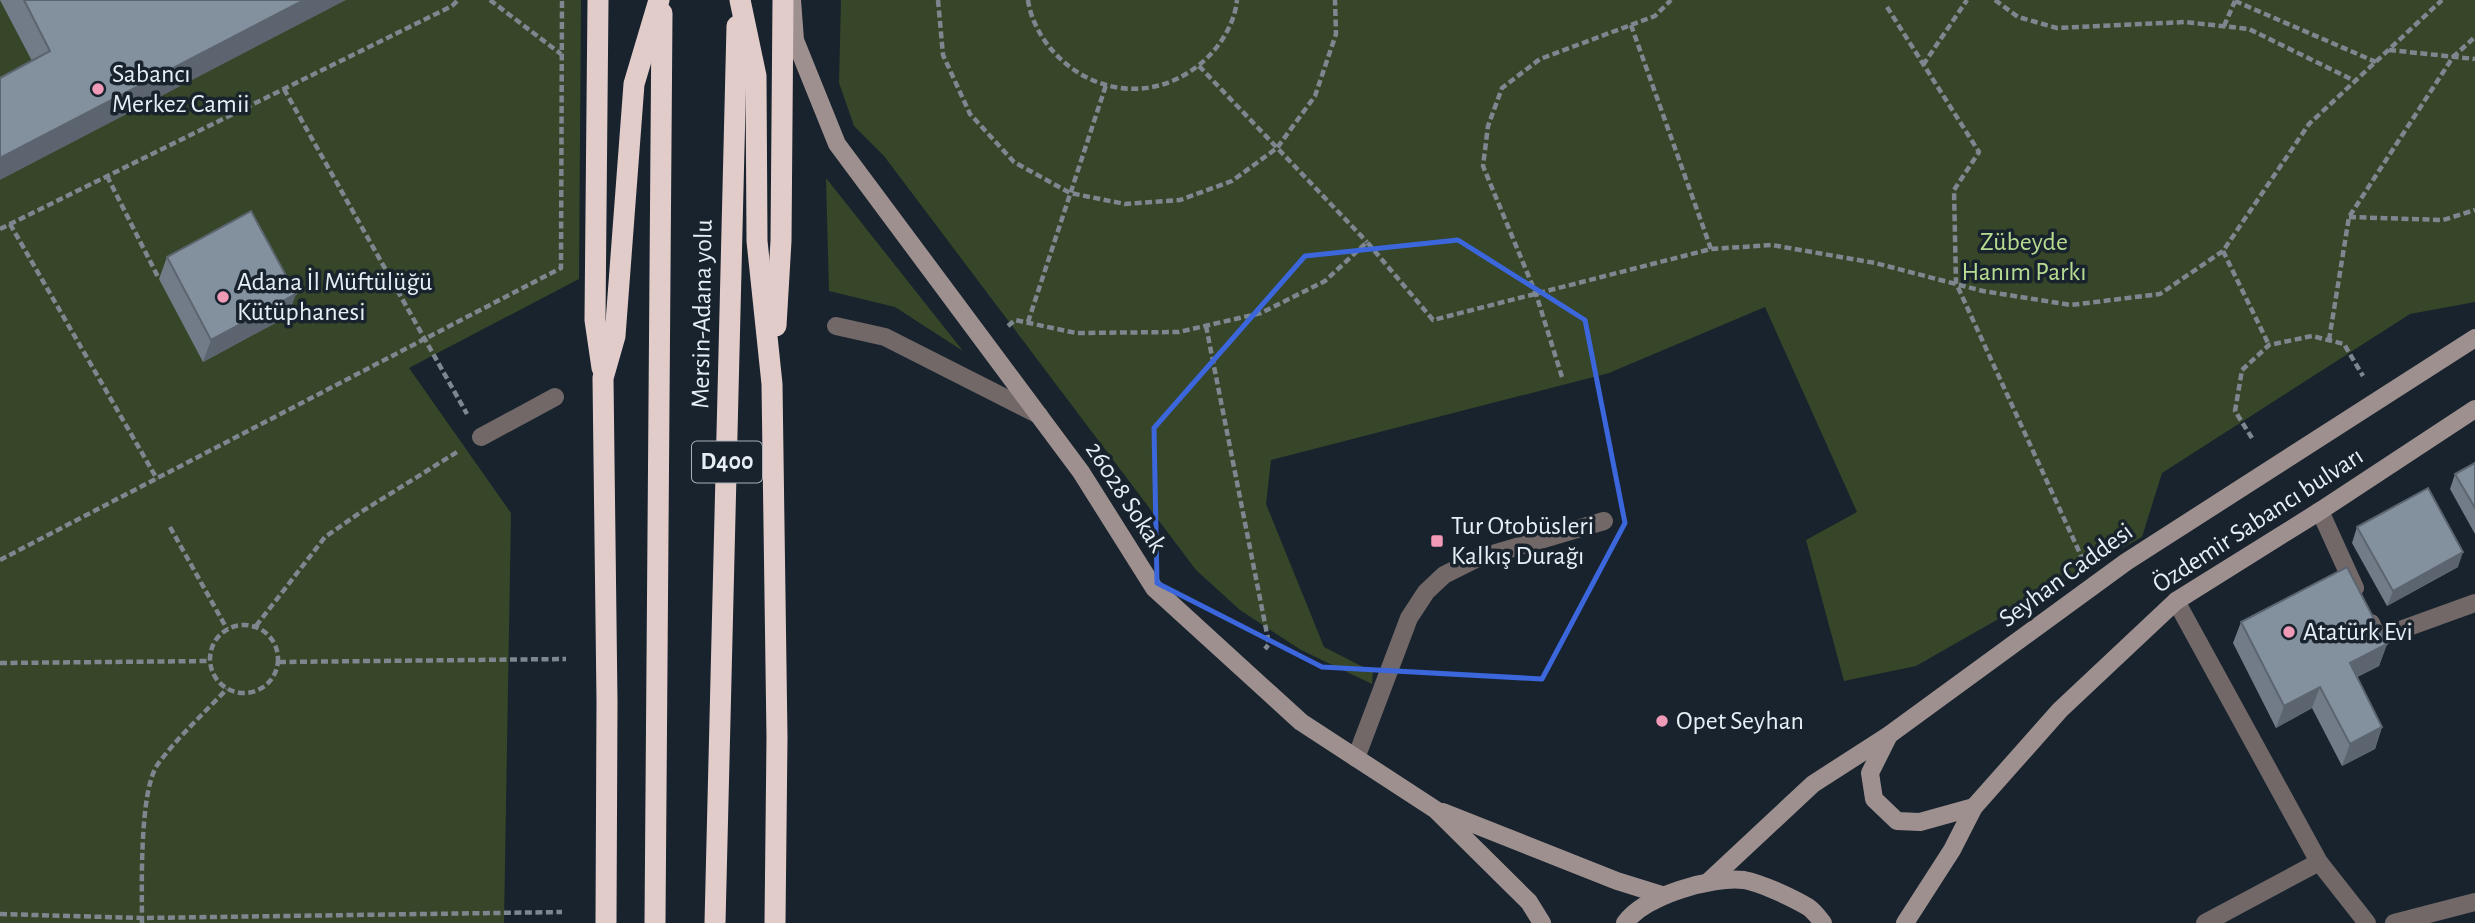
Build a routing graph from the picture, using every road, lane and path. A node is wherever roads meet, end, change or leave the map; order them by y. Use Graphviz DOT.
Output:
graph roads {
  1 [pos="458,0"];
  2 [pos="490,0"];
  3 [pos="562,0"];
  4 [pos="598,0"];
  5 [pos="660,0"];
  6 [pos="739,0"];
  7 [pos="783,0"];
  8 [pos="792,0"];
  9 [pos="937,0"];
  10 [pos="1028,0"];
  11 [pos="1237,0"];
  12 [pos="1335,0"];
  13 [pos="1671,0"];
  14 [pos="1967,0"];
  15 [pos="1995,0"];
  16 [pos="2235,0"];
  17 [pos="2442,0"];
  18 [pos="1887,7"];
  19 [pos="1631,25"];
  20 [pos="2224,26"];
  21 [pos="2475,37"];
  22 [pos="2389,50"];
  23 [pos="562,54"];
  24 [pos="2453,57"];
  25 [pos="2475,60"];
  26 [pos="2376,62"];
  27 [pos="1923,65"];
  28 [pos="1199,66"];
  29 [pos="2355,81"];
  30 [pos="1106,85"];
  31 [pos="284,89"];
  32 [pos="1277,148"];
  33 [pos="107,176"];
  34 [pos="1070,193"];
  35 [pos="2475,210"];
  36 [pos="2349,217"];
  37 [pos="10,224"];
  38 [pos="0,229"];
  39 [pos="1367,242"];
  40 [pos="1711,249"];
  41 [pos="2223,251"];
  42 [pos="159,279"];
  43 [pos="1956,284"];
  44 [pos="1536,294"];
  45 [pos="1028,322"];
  46 [pos="836,326"];
  47 [pos="1206,326"];
  48 [pos="1002,331"];
  49 [pos="2475,338"];
  50 [pos="424,339"];
  51 [pos="2329,341"];
  52 [pos="2269,345"];
  53 [pos="1562,377"];
  54 [pos="603,378"];
  55 [pos="772,384"];
  56 [pos="555,397"];
  57 [pos="2375,402"];
  58 [pos="2475,409"];
  59 [pos="1039,415"];
  60 [pos="481,437"];
  61 [pos="2252,438"];
  62 [pos="157,479"];
  63 [pos="2320,510"];
  64 [pos="1604,521"];
  65 [pos="170,527"];
  66 [pos="0,560"];
  67 [pos="2085,564"];
  68 [pos="2176,601"];
  69 [pos="2475,603"];
  70 [pos="256,626"];
  71 [pos="227,629"];
  72 [pos="1265,649"];
  73 [pos="566,659"];
  74 [pos="210,661"];
  75 [pos="279,662"];
  76 [pos="0,663"];
  77 [pos="227,689"];
  78 [pos="1889,735"];
  79 [pos="1356,758"];
  80 [pos="1974,807"];
  81 [pos="1436,810"];
  82 [pos="2319,862"];
  83 [pos="1708,882"];
  84 [pos="1662,895"];
  85 [pos="2475,902"];
  86 [pos="562,912"];
  87 [pos="0,914"];
  88 [pos="142,921"];
  89 [pos="606,923"];
  90 [pos="655,923"];
  91 [pos="716,923"];
  92 [pos="775,923"];
  93 [pos="1542,923"];
  94 [pos="1625,923"];
  95 [pos="1823,923"];
  96 [pos="1905,923"];
  97 [pos="2205,923"];
  98 [pos="2367,923"];
  99 [pos="2394,923"];
  1 -- 31 [label="path"];
  2 -- 23 [label="path"];
  3 -- 23 [label="path"];
  4 -- 54 [label="highway"];
  5 -- 54 [label="highway"];
  5 -- 90 [label="highway, Mersin-Adana yolu / D400"];
  6 -- 55 [label="highway"];
  6 -- 91 [label="highway, Mersin-Adana yolu / D400"];
  7 -- 55 [label="highway"];
  8 -- 59 [label="main road, 26028 Sokak"];
  9 -- 34 [label="path"];
  10 -- 30 [label="path"];
  11 -- 28 [label="path"];
  12 -- 32 [label="path"];
  13 -- 19 [label="path"];
  14 -- 27 [label="path"];
  15 -- 20 [label="path"];
  16 -- 20 [label="path"];
  16 -- 26 [label="path"];
  17 -- 22 [label="path"];
  18 -- 27 [label="path"];
  19 -- 40 [label="path"];
  19 -- 44 [label="path"];
  20 -- 29 [label="path"];
  21 -- 24 [label="path"];
  22 -- 24 [label="path"];
  22 -- 26 [label="path"];
  23 -- 50 [label="path"];
  24 -- 25 [label="path"];
  24 -- 36 [label="path"];
  26 -- 29 [label="path"];
  27 -- 43 [label="path"];
  28 -- 30 [label="path"];
  28 -- 32 [label="path"];
  29 -- 41 [label="path"];
  30 -- 34 [label="path"];
  31 -- 33 [label="path"];
  31 -- 50 [label="path"];
  32 -- 34 [label="path"];
  32 -- 39 [label="path"];
  33 -- 37 [label="path"];
  33 -- 42 [label="path"];
  34 -- 45 [label="path"];
  35 -- 36 [label="path"];
  36 -- 51 [label="path"];
  37 -- 38 [label="path"];
  37 -- 62 [label="path"];
  39 -- 44 [label="path"];
  39 -- 47 [label="path"];
  40 -- 43 [label="path"];
  40 -- 44 [label="path"];
  41 -- 43 [label="path"];
  41 -- 52 [label="path"];
  43 -- 67 [label="path"];
  44 -- 53 [label="path"];
  45 -- 47 [label="path"];
  45 -- 48 [label="path"];
  46 -- 59 [label="street"];
  47 -- 72 [label="path"];
  49 -- 57 [label="main road, Seyhan Caddesi"];
  50 -- 60 [label="path"];
  50 -- 62 [label="path"];
  51 -- 52 [label="path"];
  51 -- 57 [label="path"];
  52 -- 61 [label="path"];
  54 -- 89 [label="highway"];
  55 -- 92 [label="highway"];
  56 -- 60 [label="street"];
  57 -- 78 [label="main road, Seyhan Caddesi"];
  58 -- 63 [label="main road, Özdemir Sabancı bulvarı"];
  59 -- 79 [label="main road, 26028 Sokak"];
  60 -- 70 [label="path"];
  62 -- 66 [label="path"];
  63 -- 68 [label="main road, Özdemir Sabancı bulvarı"];
  63 -- 69 [label="street"];
  64 -- 79 [label="street"];
  65 -- 71 [label="path"];
  68 -- 80 [label="main road, Özdemir Sabancı bulvarı"];
  68 -- 82 [label="street"];
  70 -- 71 [label="path"];
  70 -- 75 [label="path"];
  71 -- 74 [label="path"];
  73 -- 75 [label="path"];
  74 -- 76 [label="path"];
  74 -- 77 [label="path"];
  75 -- 77 [label="path"];
  77 -- 88 [label="path"];
  78 -- 80 [label="main road"];
  78 -- 83 [label="main road, Seyhan Caddesi"];
  79 -- 81 [label="main road, 26028 Sokak"];
  80 -- 96 [label="main road, Özdemir Sabancı bulvarı"];
  81 -- 84 [label="main road"];
  81 -- 93 [label="main road, 26028 Sokak"];
  82 -- 97 [label="street"];
  82 -- 98 [label="street"];
  83 -- 84 [label="main road"];
  83 -- 95 [label="main road"];
  84 -- 94 [label="main road"];
  85 -- 99 [label="street"];
  86 -- 88 [label="path"];
  87 -- 88 [label="path"];
}
